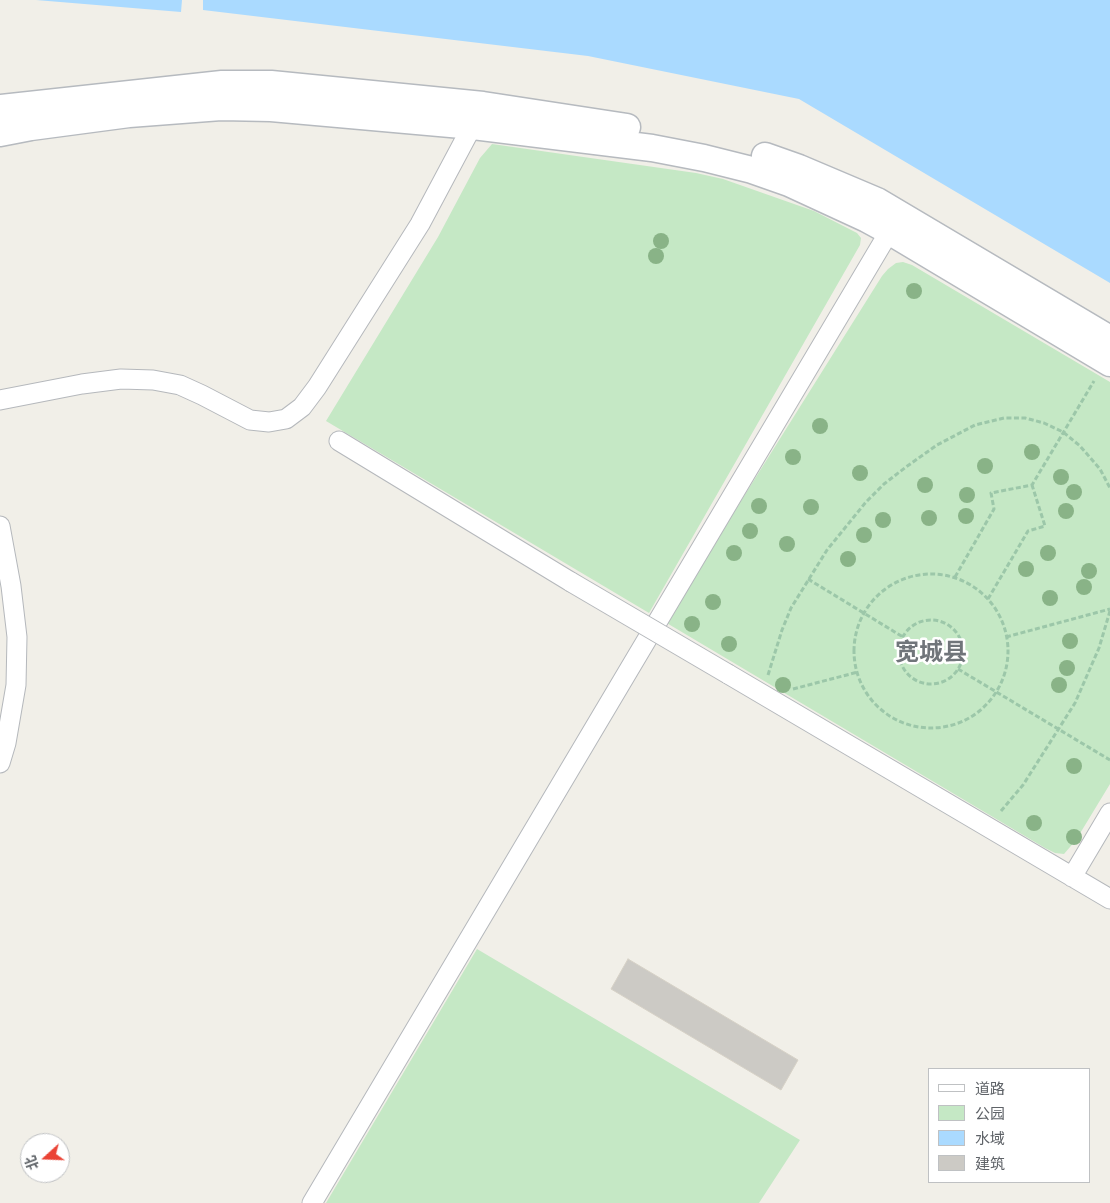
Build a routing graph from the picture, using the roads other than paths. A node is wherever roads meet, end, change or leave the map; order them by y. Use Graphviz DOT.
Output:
graph roads {
  1 [pos="0,108"];
  2 [pos="478,115"];
  3 [pos="0,133"];
  4 [pos="895,222"];
  5 [pos="1110,339"];
  6 [pos="1102,371"];
  7 [pos="0,400"];
  8 [pos="339,441"];
  9 [pos="0,526"];
  10 [pos="0,763"];
  11 [pos="1110,813"];
  12 [pos="1072,877"];
  13 [pos="1110,899"];
  14 [pos="312,1203"];
  1 -- 2 [label="main road"];
  2 -- 3 [label="main road"];
  2 -- 4 [label="main road"];
  2 -- 7 [label="street"];
  4 -- 5 [label="main road"];
  4 -- 6 [label="main road"];
  4 -- 14 [label="street"];
  8 -- 12 [label="street, bridge"];
  9 -- 10 [label="street"];
  11 -- 12 [label="street"];
  12 -- 13 [label="street"];
}
